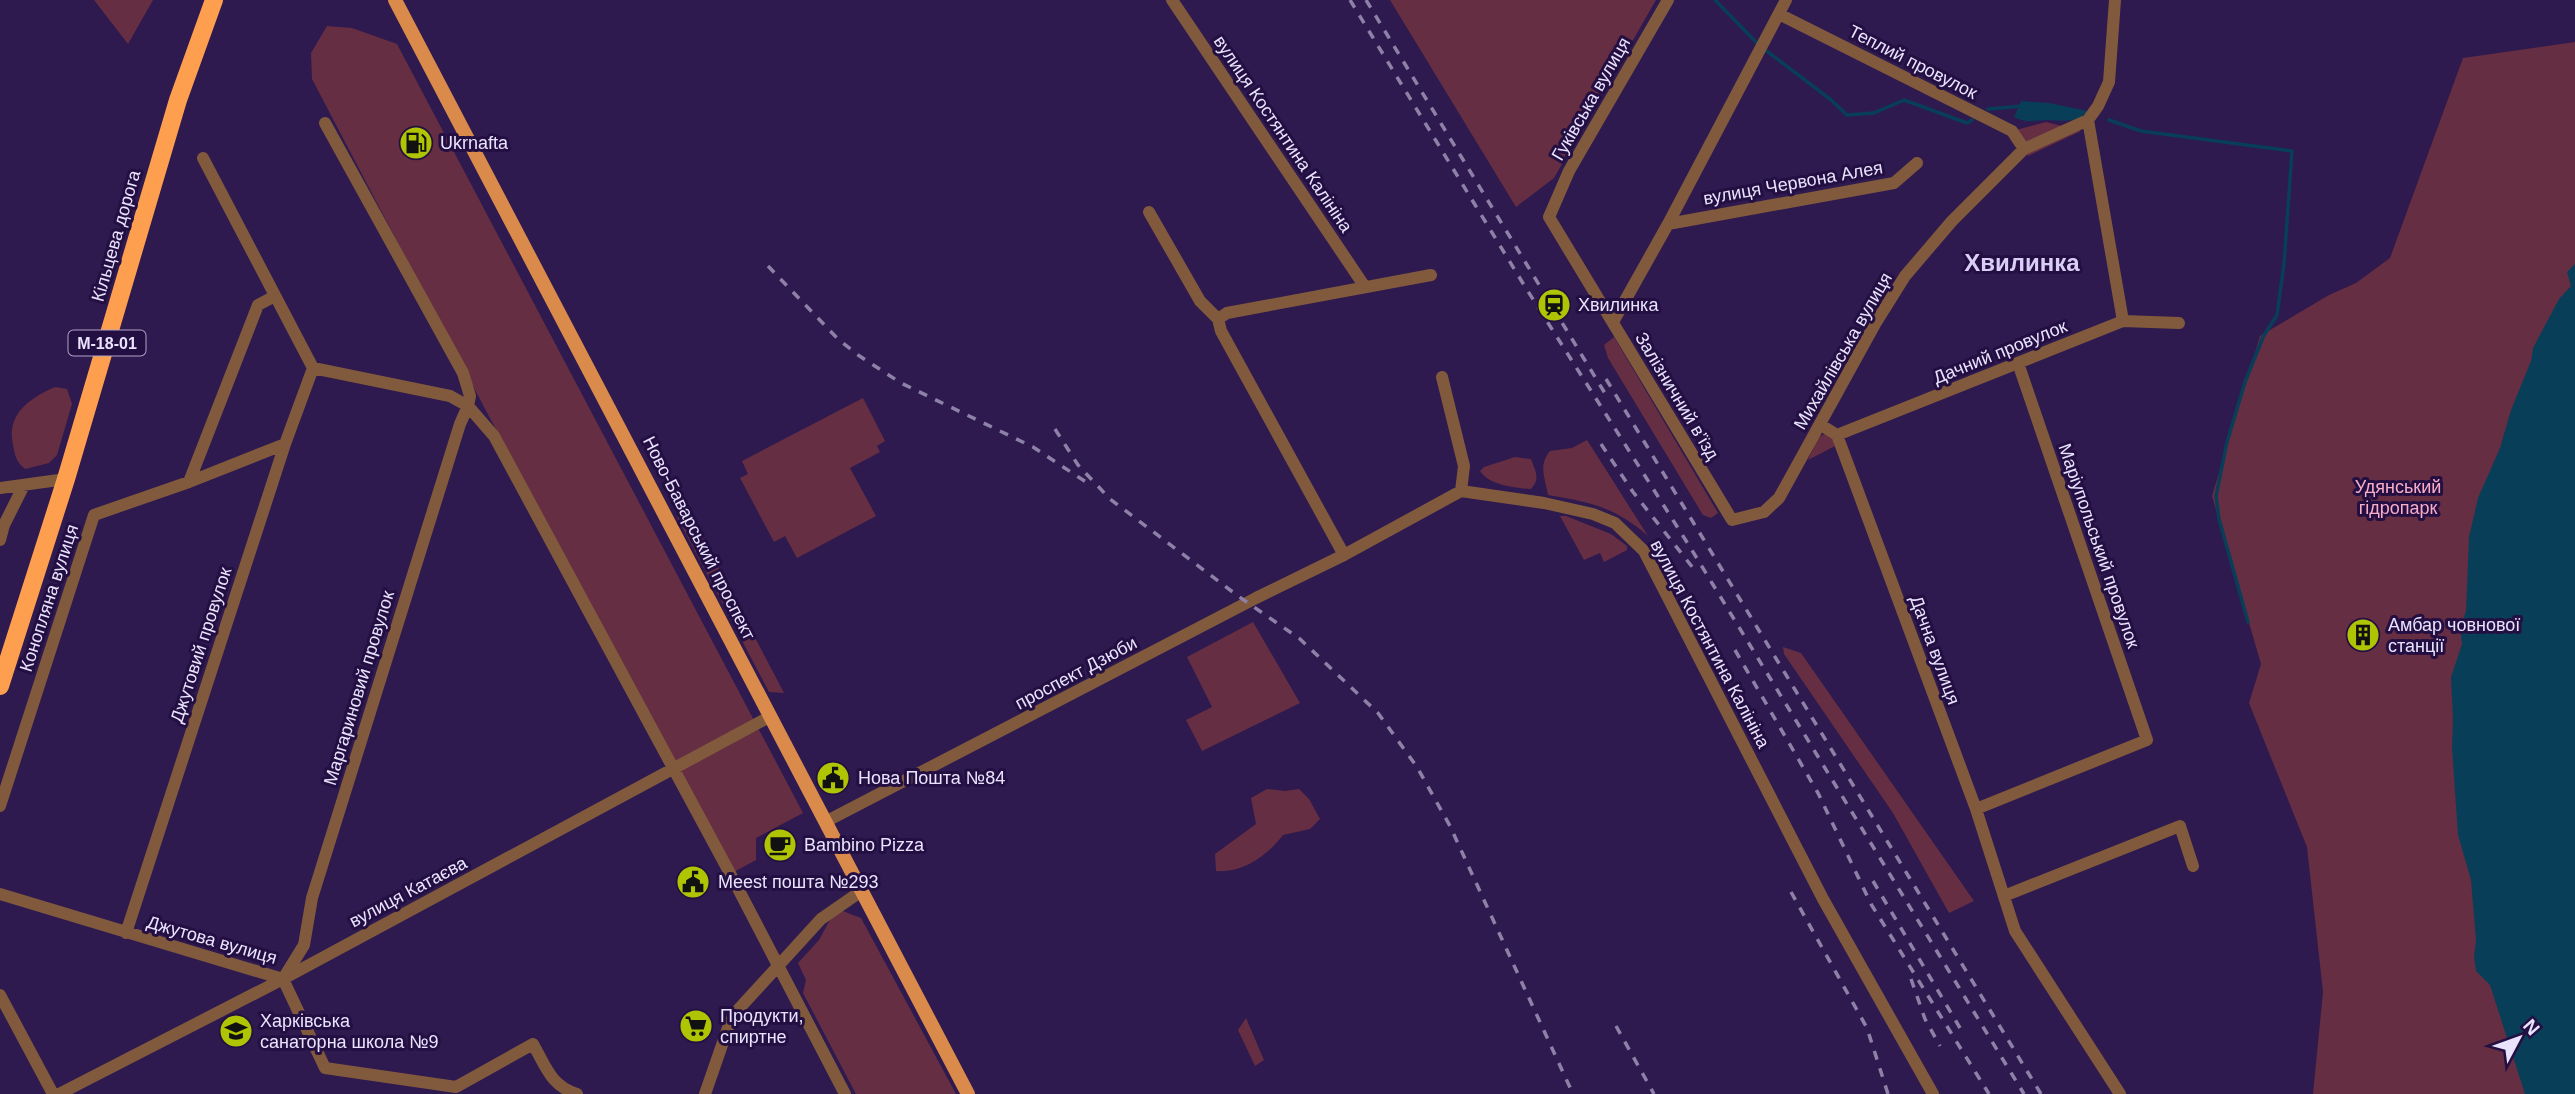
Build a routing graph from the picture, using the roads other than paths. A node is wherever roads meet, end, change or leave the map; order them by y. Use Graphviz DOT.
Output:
graph roads {
  1 [pos="214,0"];
  2 [pos="395,0"];
  3 [pos="1172,0"];
  4 [pos="1668,0"];
  5 [pos="1786,0"];
  6 [pos="2117,2"];
  7 [pos="1779,14"];
  8 [pos="2088,120"];
  9 [pos="325,123"];
  10 [pos="2024,149"];
  11 [pos="203,158"];
  12 [pos="1917,163"];
  13 [pos="1149,212"];
  14 [pos="1549,217"];
  15 [pos="1668,224"];
  16 [pos="1431,275"];
  17 [pos="1365,287"];
  18 [pos="275,296"];
  19 [pos="1218,319"];
  20 [pos="2123,321"];
  21 [pos="1613,322"];
  22 [pos="2179,323"];
  23 [pos="2018,363"];
  24 [pos="313,368"];
  25 [pos="1442,377"];
  26 [pos="468,406"];
  27 [pos="1821,425"];
  28 [pos="1837,435"];
  29 [pos="285,444"];
  30 [pos="66,479"];
  31 [pos="189,482"];
  32 [pos="24,485"];
  33 [pos="0,488"];
  34 [pos="1461,491"];
  35 [pos="1732,520"];
  36 [pos="0,540"];
  37 [pos="1344,555"];
  38 [pos="0,686"];
  39 [pos="771,716"];
  40 [pos="673,770"];
  41 [pos="0,806"];
  42 [pos="1976,809"];
  43 [pos="825,822"];
  44 [pos="2193,866"];
  45 [pos="860,892"];
  46 [pos="0,894"];
  47 [pos="2004,895"];
  48 [pos="126,933"];
  49 [pos="777,965"];
  50 [pos="283,979"];
  51 [pos="0,995"];
  52 [pos="52,1094"];
  53 [pos="59,1094"];
  54 [pos="577,1094"];
  55 [pos="705,1094"];
  56 [pos="845,1094"];
  57 [pos="968,1094"];
  58 [pos="1933,1094"];
  59 [pos="2120,1094"];
  1 -- 30 [label="highway, Кільцева дорога / М-18-01"];
  2 -- 39 [label="main road, Ново-Баварський проспект"];
  3 -- 17 [label="street, вулиця Костянтина Калініна"];
  4 -- 14 [label="street, Гуківська вулиця"];
  5 -- 7 [label="street, вулиця Червона Алея"];
  6 -- 8 [label="street"];
  7 -- 10 [label="street, Теплий провулок"];
  7 -- 15 [label="street, вулиця Червона Алея"];
  8 -- 10 [label="street, Михайлівська вулиця"];
  8 -- 20 [label="street"];
  9 -- 26 [label="street"];
  10 -- 27 [label="street, Михайлівська вулиця"];
  11 -- 18 [label="street"];
  12 -- 15 [label="street, вулиця Червона Алея"];
  13 -- 19 [label="street"];
  14 -- 21 [label="street, Залізничний в’їзд"];
  15 -- 21 [label="street, вулиця Червона Алея"];
  16 -- 17 [label="street"];
  17 -- 19 [label="street"];
  18 -- 24 [label="street"];
  18 -- 31 [label="street"];
  19 -- 37 [label="street"];
  20 -- 22 [label="street, Дачний провулок"];
  20 -- 23 [label="street, Дачний провулок"];
  21 -- 35 [label="street, Залізничний в’їзд"];
  23 -- 28 [label="street, Дачний провулок"];
  23 -- 42 [label="street, Маріупольський провулок"];
  24 -- 26 [label="street"];
  24 -- 29 [label="street, Джутовий провулок"];
  25 -- 34 [label="street"];
  26 -- 40 [label="street"];
  26 -- 50 [label="street, Маргариновий провулок"];
  27 -- 28 [label="street"];
  27 -- 35 [label="street, Михайлівська вулиця"];
  28 -- 42 [label="street, Дачна вулиця"];
  29 -- 31 [label="street, Конопляна вулиця"];
  29 -- 48 [label="street, Джутовий провулок"];
  30 -- 32 [label="street"];
  30 -- 38 [label="highway, Кільцева дорога / М-18-01"];
  31 -- 41 [label="street, Конопляна вулиця"];
  32 -- 33 [label="street"];
  32 -- 36 [label="street"];
  34 -- 37 [label="street"];
  34 -- 58 [label="street, вулиця Костянтина Калініна"];
  37 -- 43 [label="street, проспект Дзюби"];
  39 -- 40 [label="street, вулиця Катаєва"];
  39 -- 43 [label="main road, Ново-Баварський проспект"];
  40 -- 49 [label="street"];
  40 -- 50 [label="street, вулиця Катаєва"];
  42 -- 47 [label="street, Дачна вулиця"];
  43 -- 45 [label="main road, Ново-Баварський проспект"];
  44 -- 47 [label="street"];
  45 -- 49 [label="street"];
  45 -- 57 [label="main road, Ново-Баварський проспект"];
  46 -- 48 [label="street, Джутова вулиця"];
  47 -- 59 [label="street, Дачна вулиця"];
  48 -- 50 [label="street, Джутова вулиця"];
  49 -- 55 [label="street"];
  49 -- 56 [label="street"];
  50 -- 53 [label="street, вулиця Катаєва"];
  50 -- 54 [label="street, Джутова вулиця"];
  51 -- 52 [label="street"];
}
